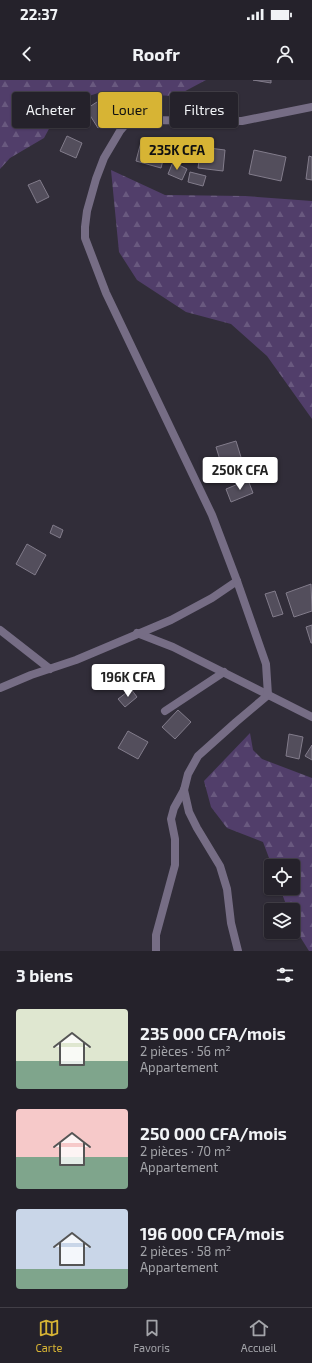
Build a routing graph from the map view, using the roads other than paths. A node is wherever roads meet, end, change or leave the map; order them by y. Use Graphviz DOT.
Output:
graph roads {
  1 [pos="312,107"];
  2 [pos="237,581"];
  3 [pos="0,630"];
  4 [pos="137,633"];
  5 [pos="50,669"];
  6 [pos="224,672"];
  7 [pos="0,688"];
  8 [pos="268,695"];
  9 [pos="165,711"];
  10 [pos="312,717"];
  11 [pos="184,790"];
  12 [pos="156,951"];
  13 [pos="238,951"];
  1 -- 2 [label="street"];
  2 -- 4 [label="street"];
  2 -- 8 [label="street"];
  3 -- 5 [label="street"];
  4 -- 5 [label="street"];
  4 -- 6 [label="street"];
  5 -- 7 [label="street"];
  6 -- 8 [label="street"];
  6 -- 9 [label="street"];
  8 -- 10 [label="street"];
  8 -- 11 [label="street"];
  11 -- 12 [label="street"];
  11 -- 13 [label="street"];
}
